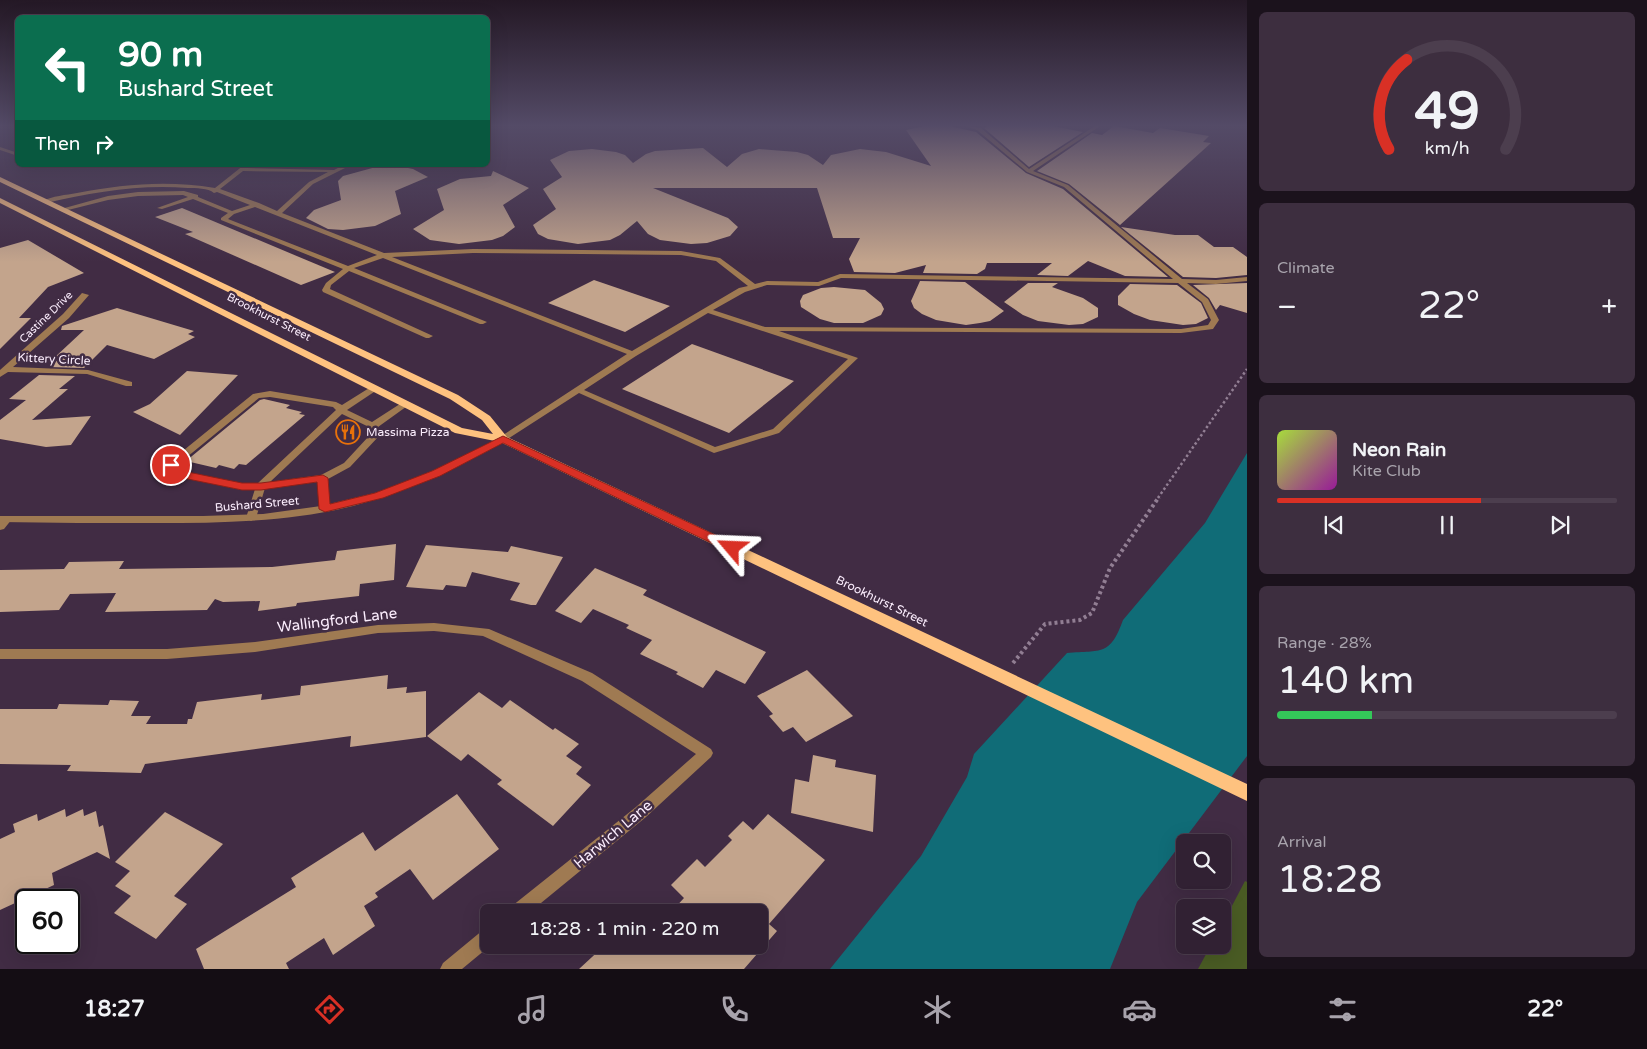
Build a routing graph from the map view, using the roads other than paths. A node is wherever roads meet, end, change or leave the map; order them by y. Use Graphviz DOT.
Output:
graph roads {
  1 [pos="239,171"];
  2 [pos="334,171"];
  3 [pos="1029,172"];
  4 [pos="0,179"];
  5 [pos="218,190"];
  6 [pos="195,197"];
  7 [pos="0,200"];
  8 [pos="48,204"];
  9 [pos="257,204"];
  10 [pos="160,208"];
  11 [pos="64,209"];
  12 [pos="35,210"];
  13 [pos="25,212"];
  14 [pos="232,213"];
  15 [pos="279,213"];
  16 [pos="384,255"];
  17 [pos="349,268"];
  18 [pos="1247,279"];
  19 [pos="1180,281"];
  20 [pos="754,287"];
  21 [pos="85,295"];
  22 [pos="708,310"];
  23 [pos="483,322"];
  24 [pos="764,329"];
  25 [pos="430,336"];
  26 [pos="633,354"];
  27 [pos="3,372"];
  28 [pos="129,384"];
  29 [pos="374,388"];
  30 [pos="578,390"];
  31 [pos="406,404"];
  32 [pos="341,410"];
  33 [pos="372,426"];
  34 [pos="503,439"];
  35 [pos="323,478"];
  36 [pos="261,486"];
  37 [pos="325,509"];
  38 [pos="251,518"];
  39 [pos="2,522"];
  40 [pos="0,654"];
  41 [pos="706,753"];
  42 [pos="1247,793"];
  43 [pos="528,904"];
  44 [pos="480,943"];
  45 [pos="449,969"];
  1 -- 5 [label="street"];
  2 -- 15 [label="street"];
  3 -- 19 [label="street"];
  4 -- 8 [label="main road, Brookhurst Street"];
  5 -- 6 [label="street"];
  5 -- 8 [label="street"];
  5 -- 9 [label="street"];
  6 -- 10 [label="street"];
  6 -- 11 [label="street"];
  6 -- 14 [label="street"];
  7 -- 13 [label="main road, Brookhurst Street"];
  8 -- 11 [label="main road, Brookhurst Street"];
  9 -- 14 [label="street"];
  9 -- 15 [label="street"];
  11 -- 34 [label="main road, Brookhurst Street"];
  12 -- 13 [label="main road"];
  13 -- 29 [label="main road, Brookhurst Street"];
  14 -- 17 [label="street"];
  15 -- 16 [label="street"];
  16 -- 17 [label="street"];
  16 -- 20 [label="street"];
  16 -- 26 [label="street"];
  17 -- 23 [label="street"];
  17 -- 25 [label="street"];
  18 -- 19 [label="street, Bushard Street"];
  19 -- 20 [label="street, Bushard Street"];
  19 -- 24 [label="street"];
  20 -- 22 [label="street, Bushard Street"];
  21 -- 27 [label="street, Castine Drive"];
  22 -- 24 [label="street"];
  22 -- 26 [label="street, Bushard Street"];
  24 -- 30 [label="street"];
  26 -- 30 [label="street, Bushard Street"];
  27 -- 28 [label="street, Kittery Circle"];
  29 -- 31 [label="main road, Brookhurst Street"];
  29 -- 32 [label="street"];
  30 -- 34 [label="street, Bushard Street"];
  31 -- 33 [label="street"];
  31 -- 34 [label="main road, Brookhurst Street"];
  32 -- 33 [label="street"];
  32 -- 36 [label="street"];
  32 -- 36 [label="street"];
  33 -- 35 [label="street"];
  34 -- 37 [label="street, Bushard Street"];
  34 -- 42 [label="main road, Brookhurst Street"];
  35 -- 36 [label="street"];
  35 -- 37 [label="street"];
  36 -- 38 [label="street"];
  37 -- 38 [label="street, Bushard Street"];
  38 -- 39 [label="street, Bushard Street"];
  40 -- 41 [label="street, Wallingford Lane"];
  41 -- 43 [label="street, Harwich Lane"];
  44 -- 45 [label="street"];
}
